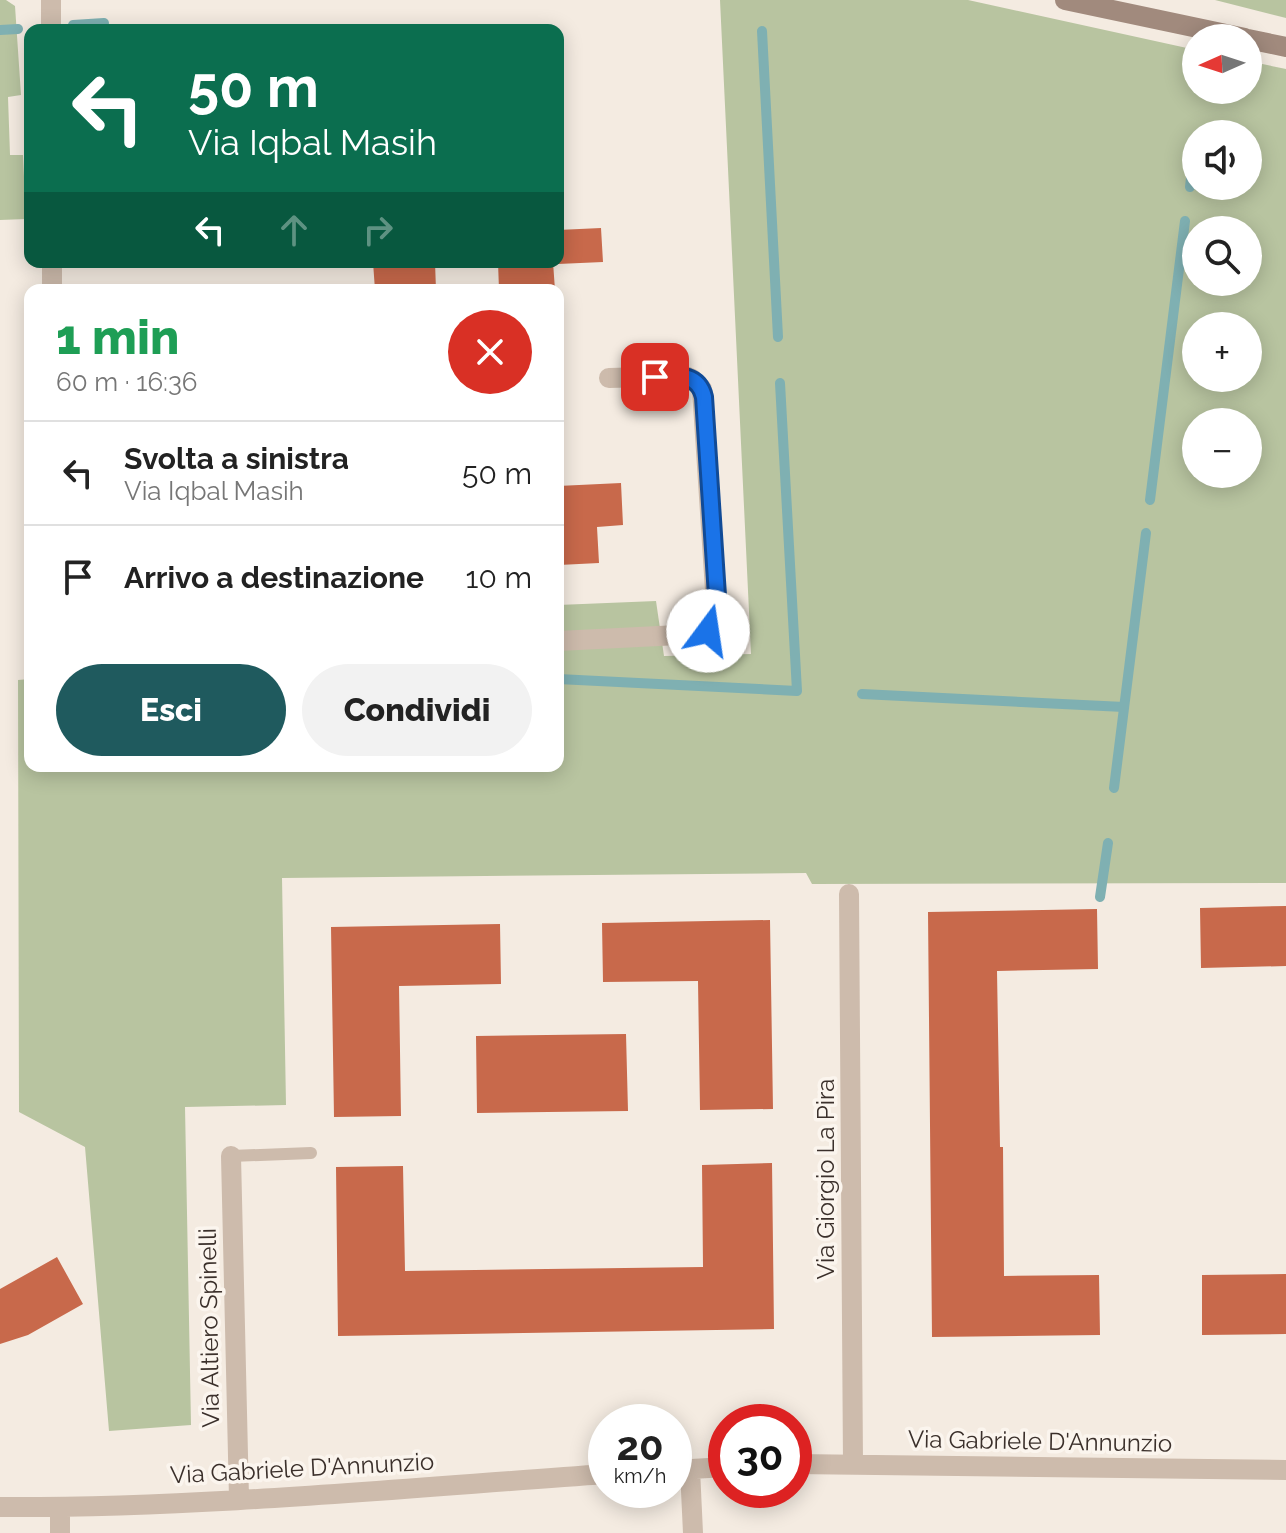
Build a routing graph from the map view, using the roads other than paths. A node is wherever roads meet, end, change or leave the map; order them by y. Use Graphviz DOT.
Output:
graph roads {
  1 [pos="51,0"];
  2 [pos="1065,0"];
  3 [pos="51,24"];
  4 [pos="1182,25"];
  5 [pos="1262,42"];
  6 [pos="1286,47"];
  7 [pos="609,378"];
  8 [pos="564,641"];
  9 [pos="849,894"];
  10 [pos="311,1153"];
  11 [pos="231,1156"];
  12 [pos="812,1464"];
  13 [pos="853,1464"];
  14 [pos="1286,1470"];
  15 [pos="588,1475"];
  16 [pos="239,1498"];
  17 [pos="0,1507"];
  18 [pos="60,1507"];
  19 [pos="689,1508"];
  20 [pos="60,1533"];
  21 [pos="693,1533"];
  1 -- 3 [label="street"];
  2 -- 4 [label="street"];
  5 -- 6 [label="street"];
  7 -- 8 [label="street"];
  9 -- 13 [label="street, Via Giorgio La Pira"];
  10 -- 11 [label="lane"];
  11 -- 16 [label="street, Via Altiero Spinelli"];
  12 -- 13 [label="street, Via Gabriele D'Annunzio"];
  13 -- 14 [label="street, Via Gabriele D'Annunzio"];
  15 -- 16 [label="street, Via Gabriele D'Annunzio"];
  16 -- 18 [label="street, Via Gabriele D'Annunzio"];
  17 -- 18 [label="street, Via Gabriele D'Annunzio"];
  18 -- 20 [label="street"];
  19 -- 21 [label="street"];
}
